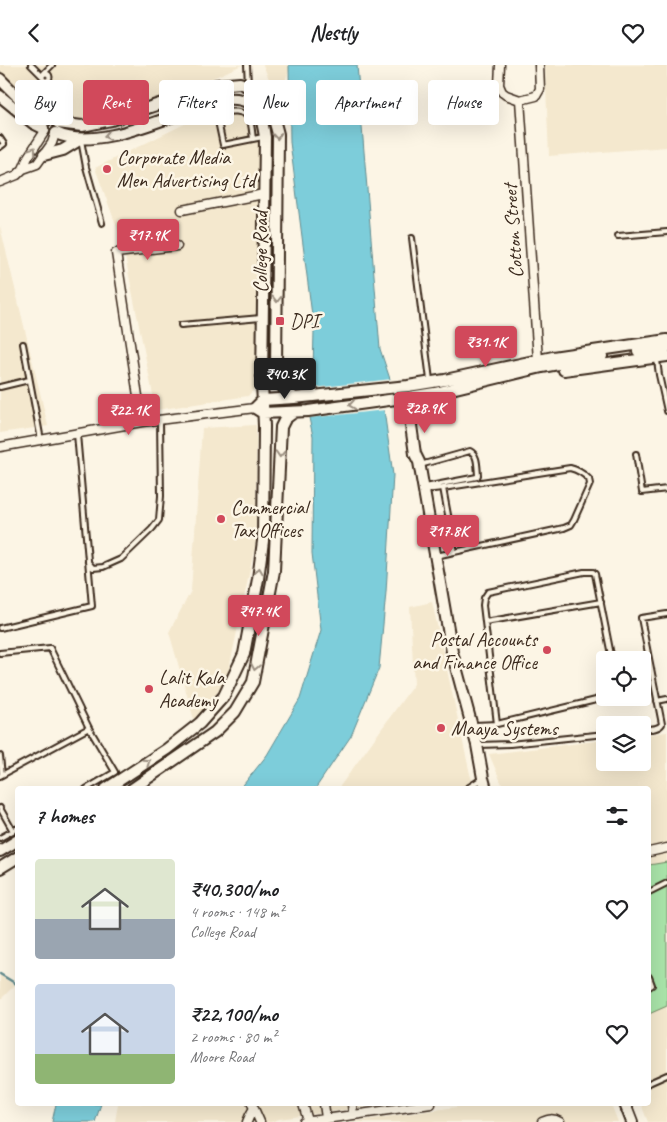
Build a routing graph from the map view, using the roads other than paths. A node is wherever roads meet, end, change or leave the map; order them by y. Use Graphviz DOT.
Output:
graph roads {
  1 [pos="31,65"];
  2 [pos="52,65"];
  3 [pos="247,65"];
  4 [pos="500,65"];
  5 [pos="538,65"];
  6 [pos="43,75"];
  7 [pos="0,79"];
  8 [pos="248,80"];
  9 [pos="244,84"];
  10 [pos="0,96"];
  11 [pos="234,99"];
  12 [pos="520,99"];
  13 [pos="234,111"];
  14 [pos="159,120"];
  15 [pos="219,125"];
  16 [pos="276,125"];
  17 [pos="50,127"];
  18 [pos="0,137"];
  19 [pos="265,137"];
  20 [pos="81,139"];
  21 [pos="254,139"];
  22 [pos="0,147"];
  23 [pos="44,155"];
  24 [pos="23,169"];
  25 [pos="0,182"];
  26 [pos="264,194"];
  27 [pos="182,210"];
  28 [pos="102,223"];
  29 [pos="667,232"];
  30 [pos="618,236"];
  31 [pos="412,238"];
  32 [pos="177,246"];
  33 [pos="262,318"];
  34 [pos="181,325"];
  35 [pos="667,334"];
  36 [pos="667,340"];
  37 [pos="23,344"];
  38 [pos="667,347"];
  39 [pos="662,357"];
  40 [pos="553,361"];
  41 [pos="540,362"];
  42 [pos="30,380"];
  43 [pos="430,383"];
  44 [pos="0,387"];
  45 [pos="435,393"];
  46 [pos="410,396"];
  47 [pos="294,398"];
  48 [pos="263,400"];
  49 [pos="259,411"];
  50 [pos="294,411"];
  51 [pos="667,411"];
  52 [pos="416,418"];
  53 [pos="160,420"];
  54 [pos="142,422"];
  55 [pos="78,434"];
  56 [pos="41,441"];
  57 [pos="0,447"];
  58 [pos="636,454"];
  59 [pos="419,464"];
  60 [pos="444,488"];
  61 [pos="424,489"];
  62 [pos="667,489"];
  63 [pos="450,552"];
  64 [pos="436,556"];
  65 [pos="88,563"];
  66 [pos="601,602"];
  67 [pos="667,613"];
  68 [pos="485,622"];
  69 [pos="0,628"];
  70 [pos="610,651"];
  71 [pos="0,653"];
  72 [pos="667,699"];
  73 [pos="596,700"];
  74 [pos="658,701"];
  75 [pos="497,723"];
  76 [pos="471,725"];
  77 [pos="89,728"];
  78 [pos="651,728"];
  79 [pos="596,734"];
  80 [pos="476,745"];
  81 [pos="0,756"];
  82 [pos="1,775"];
  83 [pos="483,778"];
  84 [pos="91,786"];
  85 [pos="111,786"];
  86 [pos="136,786"];
  87 [pos="471,786"];
  88 [pos="485,786"];
  89 [pos="0,808"];
  90 [pos="15,831"];
  91 [pos="15,833"];
  92 [pos="15,834"];
  93 [pos="0,838"];
  94 [pos="667,848"];
  95 [pos="0,851"];
  96 [pos="651,851"];
  97 [pos="15,859"];
  98 [pos="0,868"];
  99 [pos="667,883"];
  100 [pos="651,891"];
  101 [pos="667,1075"];
  102 [pos="651,1082"];
  103 [pos="253,1106"];
  104 [pos="303,1106"];
  105 [pos="324,1106"];
  106 [pos="352,1106"];
  107 [pos="409,1106"];
  108 [pos="626,1106"];
  109 [pos="353,1115"];
  110 [pos="326,1119"];
  111 [pos="247,1122"];
  112 [pos="260,1122"];
  113 [pos="306,1122"];
  114 [pos="542,1122"];
  115 [pos="560,1122"];
  116 [pos="632,1122"];
  1 -- 6 [label="lane"];
  2 -- 6 [label="lane"];
  3 -- 8 [label="lane"];
  4 -- 12 [label="street"];
  5 -- 12 [label="street"];
  6 -- 17 [label="lane"];
  7 -- 17 [label="main road, College Road"];
  9 -- 17 [label="main road, College Road"];
  10 -- 17 [label="main road, College Road"];
  11 -- 19 [label="main road, College Road"];
  12 -- 41 [label="street, Cotton Street"];
  13 -- 21 [label="lane"];
  14 -- 20 [label="main road, College Road, one-way"];
  15 -- 21 [label="lane"];
  16 -- 47 [label="main road, College Road, one-way"];
  17 -- 20 [label="main road, College Road"];
  17 -- 23 [label="street"];
  24 -- 17 [label="street, one-way"];
  18 -- 22 [label="lane"];
  19 -- 21 [label="lane"];
  19 -- 26 [label="main road, College Road"];
  20 -- 23 [label="main road"];
  20 -- 28 [label="lane"];
  23 -- 24 [label="street"];
  24 -- 25 [label="street"];
  26 -- 27 [label="street"];
  26 -- 33 [label="main road, College Road"];
  29 -- 30 [label="lane"];
  31 -- 43 [label="lane"];
  32 -- 54 [label="street"];
  33 -- 34 [label="lane"];
  33 -- 48 [label="main road, College Road"];
  35 -- 41 [label="main road"];
  36 -- 40 [label="main road"];
  37 -- 42 [label="lane"];
  38 -- 40 [label="main road"];
  39 -- 41 [label="main road"];
  39 -- 51 [label="lane"];
  40 -- 41 [label="main road"];
  41 -- 43 [label="main road"];
  41 -- 45 [label="main road"];
  42 -- 44 [label="lane"];
  42 -- 56 [label="lane"];
  43 -- 46 [label="main road"];
  45 -- 46 [label="main road"];
  45 -- 52 [label="main road"];
  46 -- 47 [label="main road"];
  46 -- 50 [label="main road, one-way"];
  46 -- 52 [label="main road"];
  46 -- 59 [label="main road"];
  47 -- 48 [label="main road"];
  48 -- 49 [label="main road, College Road"];
  49 -- 50 [label="main road"];
  49 -- 53 [label="street"];
  85 -- 49 [label="main road, College Road, one-way"];
  50 -- 86 [label="main road, one-way"];
  52 -- 59 [label="main road"];
  53 -- 54 [label="street"];
  53 -- 65 [label="lane"];
  54 -- 55 [label="street"];
  55 -- 56 [label="street"];
  55 -- 65 [label="lane"];
  56 -- 57 [label="street"];
  58 -- 62 [label="lane"];
  59 -- 61 [label="main road"];
  59 -- 61 [label="lane"];
  60 -- 61 [label="lane"];
  60 -- 63 [label="lane"];
  60 -- 63 [label="lane"];
  61 -- 64 [label="main road"];
  63 -- 64 [label="lane"];
  64 -- 76 [label="main road"];
  65 -- 69 [label="lane"];
  66 -- 68 [label="lane"];
  66 -- 68 [label="lane"];
  66 -- 70 [label="lane"];
  67 -- 74 [label="lane"];
  68 -- 75 [label="lane"];
  71 -- 77 [label="lane"];
  72 -- 74 [label="lane"];
  73 -- 75 [label="lane"];
  74 -- 78 [label="lane"];
  75 -- 76 [label="lane"];
  76 -- 80 [label="main road"];
  77 -- 82 [label="lane"];
  77 -- 84 [label="lane"];
  79 -- 80 [label="lane"];
  80 -- 83 [label="main road"];
  81 -- 82 [label="lane"];
  83 -- 87 [label="lane"];
  83 -- 88 [label="main road"];
  89 -- 90 [label="lane"];
  91 -- 93 [label="lane"];
  92 -- 95 [label="main road"];
  94 -- 96 [label="street"];
  97 -- 98 [label="main road"];
  99 -- 100 [label="lane"];
  101 -- 102 [label="lane"];
  103 -- 111 [label="street"];
  103 -- 112 [label="street"];
  104 -- 113 [label="street"];
  105 -- 110 [label="street"];
  106 -- 109 [label="street"];
  107 -- 109 [label="street"];
  108 -- 116 [label="main road"];
  109 -- 110 [label="street"];
  110 -- 113 [label="street"];
  114 -- 115 [label="street"];
}
